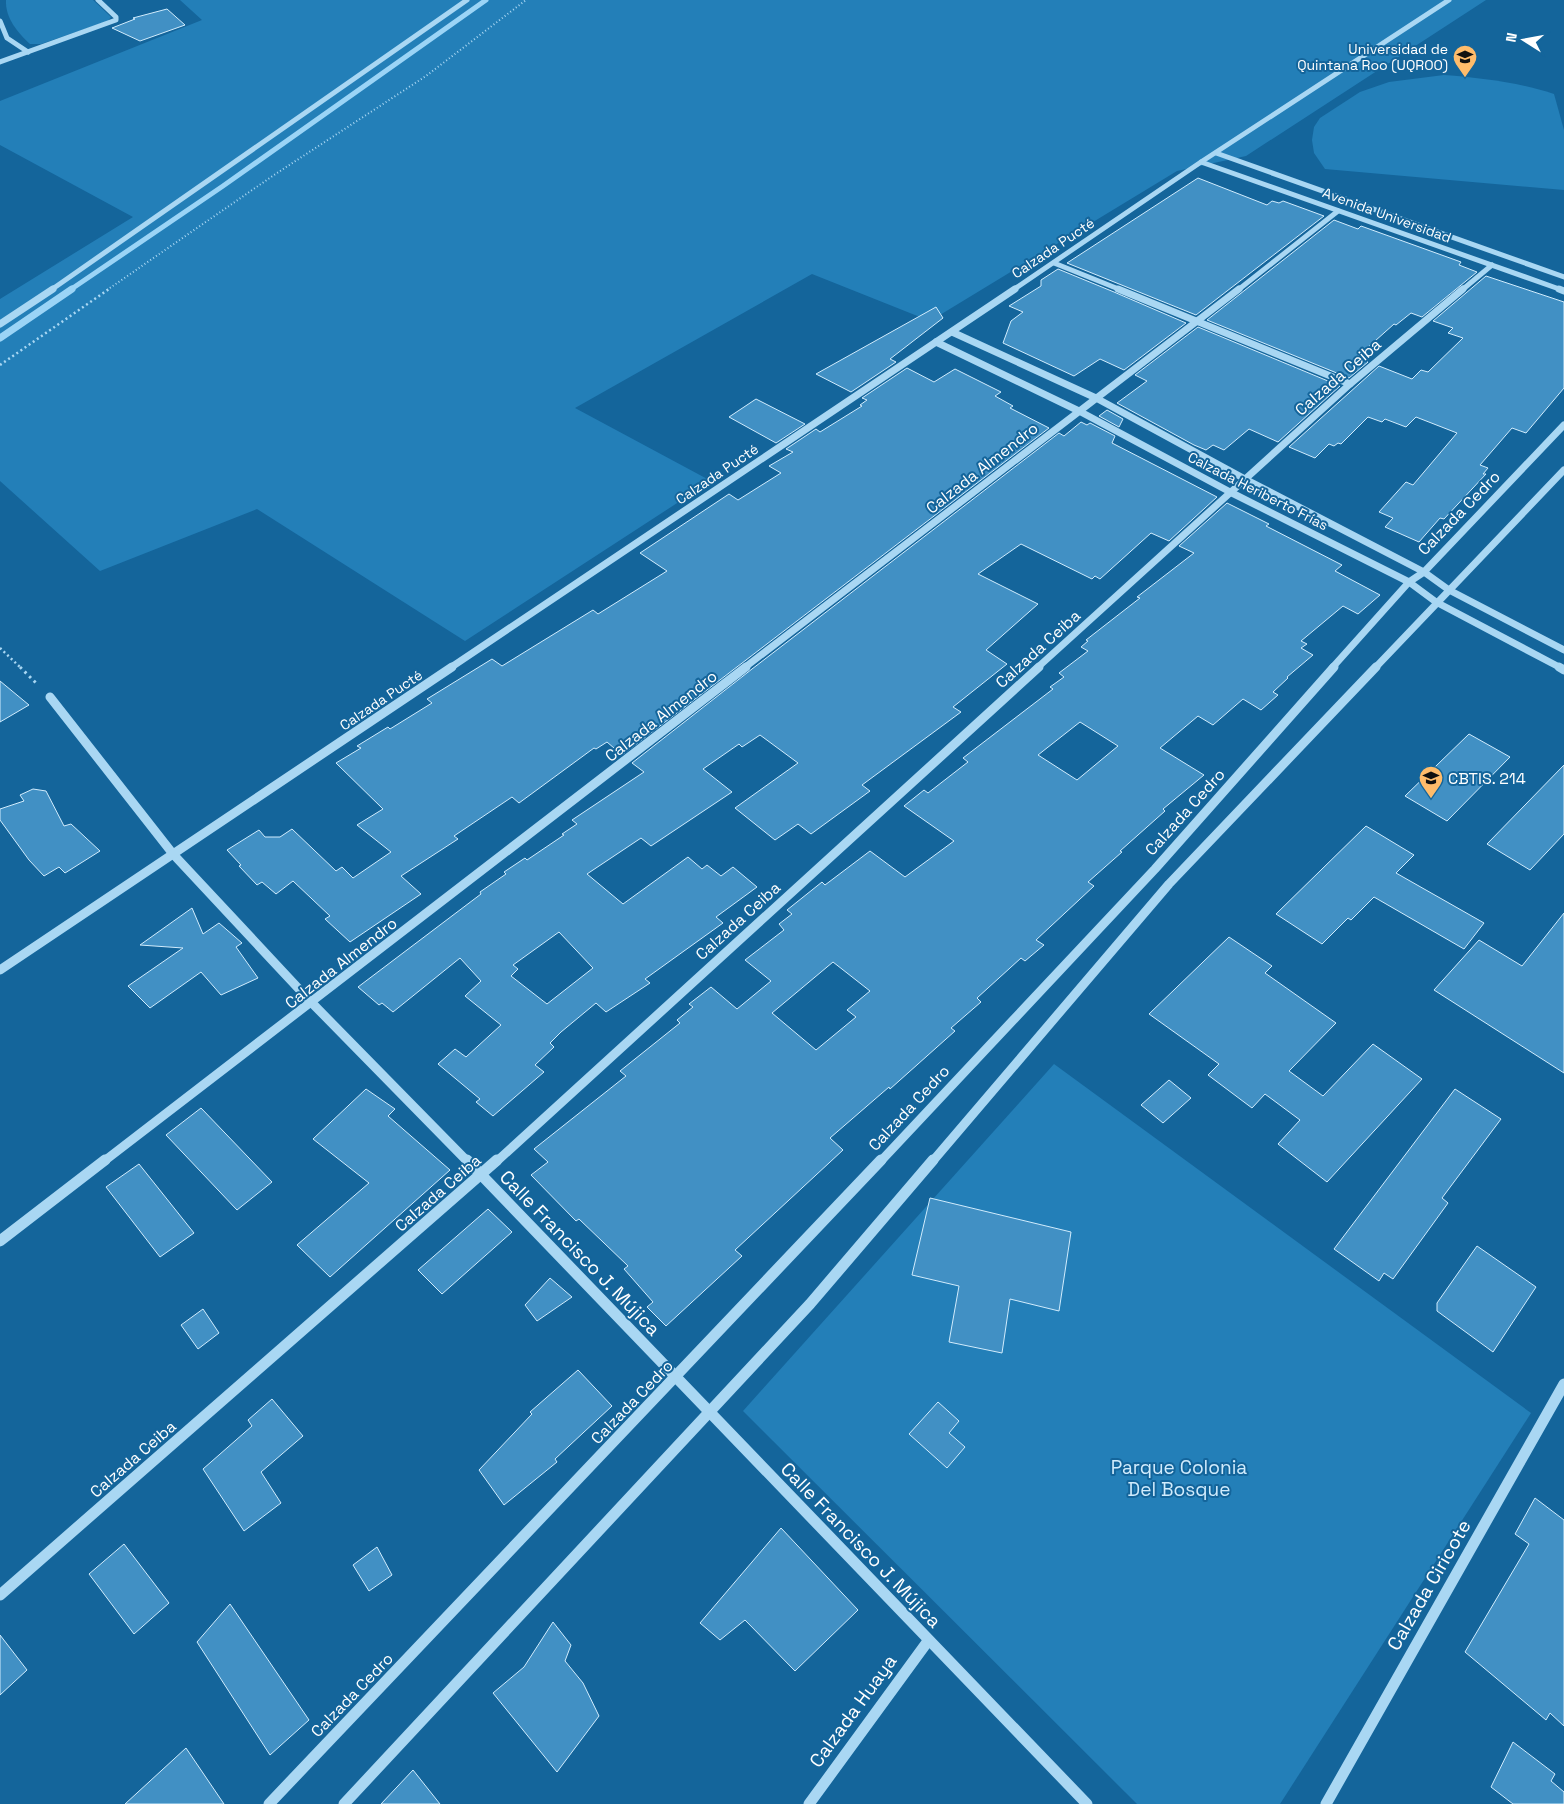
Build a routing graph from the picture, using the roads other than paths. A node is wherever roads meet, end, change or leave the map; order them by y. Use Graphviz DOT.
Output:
graph roads {
  1 [pos="98,0"];
  2 [pos="467,0"];
  3 [pos="1449,0"];
  4 [pos="0,21"];
  5 [pos="28,52"];
  6 [pos="0,62"];
  7 [pos="1216,153"];
  8 [pos="1201,162"];
  9 [pos="1338,211"];
  10 [pos="1054,262"];
  11 [pos="1492,265"];
  12 [pos="1564,277"];
  13 [pos="1564,291"];
  14 [pos="1199,321"];
  15 [pos="0,324"];
  16 [pos="952,332"];
  17 [pos="936,342"];
  18 [pos="1350,384"];
  19 [pos="1096,398"];
  20 [pos="1079,411"];
  21 [pos="1564,425"];
  22 [pos="1564,470"];
  23 [pos="1246,480"];
  24 [pos="1232,492"];
  25 [pos="1424,572"];
  26 [pos="1409,582"];
  27 [pos="1449,590"];
  28 [pos="1436,602"];
  29 [pos="1564,650"];
  30 [pos="1564,670"];
  31 [pos="50,696"];
  32 [pos="173,854"];
  33 [pos="0,970"];
  34 [pos="312,1003"];
  35 [pos="481,1175"];
  36 [pos="0,1242"];
  37 [pos="676,1378"];
  38 [pos="1564,1384"];
  39 [pos="710,1413"];
  40 [pos="0,1595"];
  41 [pos="928,1640"];
  42 [pos="269,1804"];
  43 [pos="344,1804"];
  44 [pos="809,1804"];
  45 [pos="1087,1804"];
  46 [pos="1326,1804"];
  1 -- 5 [label="street"];
  2 -- 15 [label="street"];
  3 -- 7 [label="street, Calzada Pucté"];
  4 -- 5 [label="street"];
  5 -- 6 [label="street"];
  7 -- 8 [label="street, Calzada Pucté"];
  7 -- 12 [label="street, Avenida Universidad"];
  8 -- 9 [label="street, Avenida Universidad"];
  8 -- 10 [label="street, Calzada Pucté"];
  9 -- 11 [label="street, Avenida Universidad"];
  9 -- 14 [label="street, Calzada Almendro"];
  10 -- 14 [label="street"];
  10 -- 16 [label="street, Calzada Pucté"];
  11 -- 13 [label="street, Avenida Universidad"];
  11 -- 18 [label="street, Calzada Ceiba"];
  14 -- 18 [label="street"];
  14 -- 19 [label="street, Calzada Almendro"];
  16 -- 17 [label="street, Calzada Pucté"];
  16 -- 19 [label="street, Calzada Heriberto Frías"];
  17 -- 20 [label="street, Calzada Heriberto Frías"];
  17 -- 32 [label="street, Calzada Pucté"];
  18 -- 23 [label="street, Calzada Ceiba"];
  19 -- 20 [label="street, Calzada Almendro"];
  19 -- 23 [label="street, Calzada Heriberto Frías"];
  20 -- 24 [label="street, Calzada Heriberto Frías"];
  20 -- 34 [label="street, Calzada Almendro"];
  21 -- 25 [label="street, Calzada Cedro"];
  22 -- 27 [label="street"];
  23 -- 24 [label="street, Calzada Ceiba"];
  23 -- 25 [label="street, Calzada Heriberto Frías"];
  24 -- 26 [label="street, Calzada Heriberto Frías"];
  24 -- 35 [label="street, Calzada Ceiba"];
  25 -- 26 [label="street, Calzada Cedro"];
  25 -- 27 [label="street, Calzada Heriberto Frías"];
  26 -- 28 [label="street, Calzada Heriberto Frías"];
  26 -- 37 [label="street, Calzada Cedro"];
  27 -- 28 [label="street"];
  27 -- 29 [label="street, Calzada Heriberto Frías"];
  28 -- 30 [label="street, Calzada Heriberto Frías"];
  28 -- 39 [label="street"];
  31 -- 32 [label="street, Calle Francisco J. Mújica"];
  32 -- 33 [label="street, Calzada Pucté"];
  32 -- 34 [label="street, Calle Francisco J. Mújica"];
  34 -- 35 [label="street, Calle Francisco J. Mújica"];
  34 -- 36 [label="street, Calzada Almendro"];
  35 -- 37 [label="street, Calle Francisco J. Mújica"];
  35 -- 40 [label="street, Calzada Ceiba"];
  37 -- 39 [label="street, Calle Francisco J. Mújica"];
  37 -- 42 [label="street, Calzada Cedro"];
  38 -- 46 [label="street, Calzada Ciricote"];
  39 -- 41 [label="street, Calle Francisco J. Mújica"];
  39 -- 43 [label="street"];
  41 -- 44 [label="street, Calzada Huaya"];
  41 -- 45 [label="street, Calle Francisco J. Mújica"];
}
